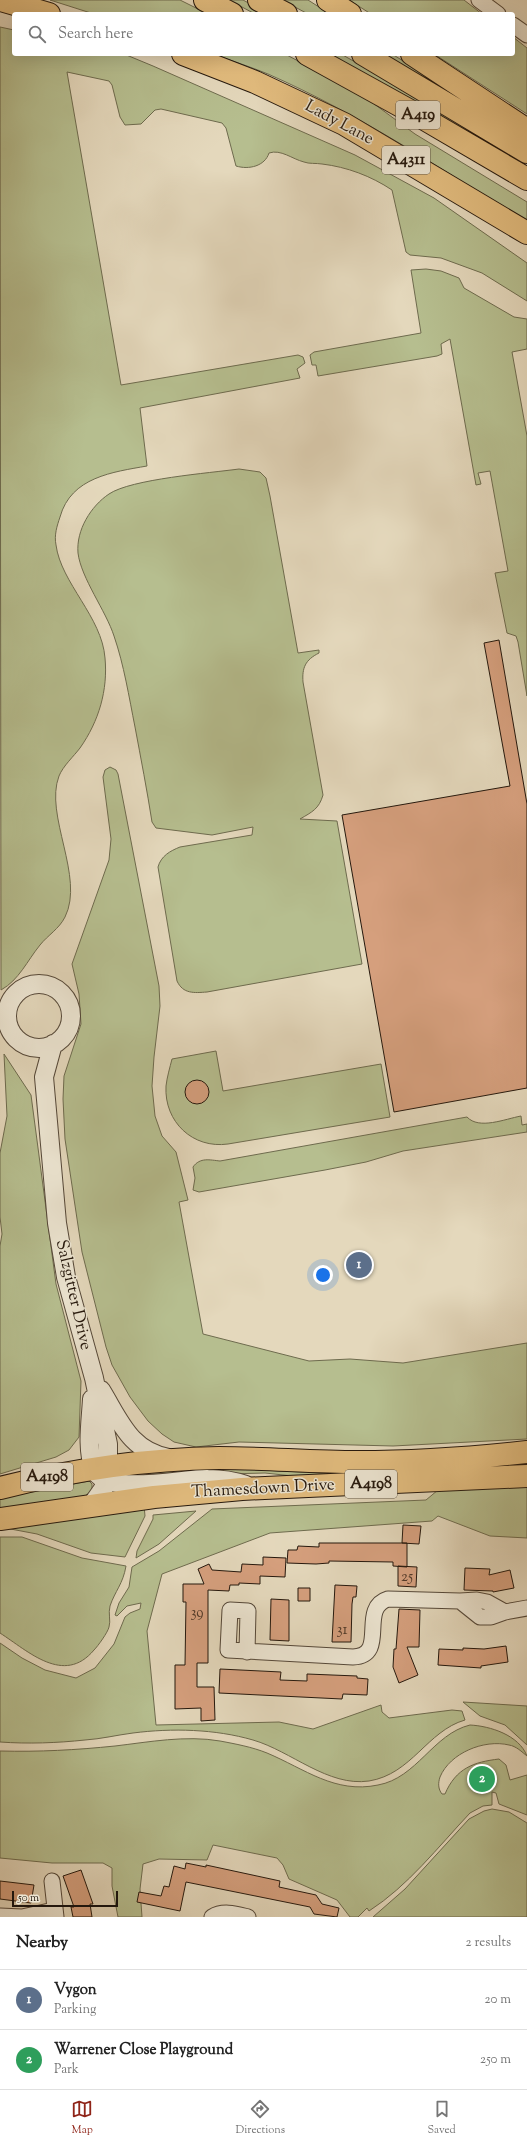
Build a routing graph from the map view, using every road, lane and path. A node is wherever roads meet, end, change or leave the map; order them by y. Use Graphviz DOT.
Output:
graph roads {
  1 [pos="1,0"];
  2 [pos="205,0"];
  3 [pos="259,0"];
  4 [pos="328,0"];
  5 [pos="479,0"];
  6 [pos="42,12"];
  7 [pos="228,12"];
  8 [pos="282,12"];
  9 [pos="347,12"];
  10 [pos="495,12"];
  11 [pos="515,26"];
  12 [pos="527,35"];
  13 [pos="189,56"];
  14 [pos="311,56"];
  15 [pos="366,56"];
  16 [pos="415,56"];
  17 [pos="527,130"];
  18 [pos="527,152"];
  19 [pos="527,179"];
  20 [pos="527,233"];
  21 [pos="4,1008"];
  22 [pos="12,1036"];
  23 [pos="53,1044"];
  24 [pos="44,1077"];
  25 [pos="94,1378"];
  26 [pos="527,1452"];
  27 [pos="182,1460"];
  28 [pos="103,1472"];
  29 [pos="527,1476"];
  30 [pos="0,1488"];
  31 [pos="257,1488"];
  32 [pos="91,1506"];
  33 [pos="0,1519"];
  34 [pos="527,1608"];
  35 [pos="247,1652"];
  36 [pos="52,1881"];
  37 [pos="55,1914"];
  38 [pos="0,1916"];
  39 [pos="212,1917"];
  40 [pos="248,1917"];
  1 -- 6 [label="main road"];
  2 -- 7 [label="main road"];
  3 -- 8 [label="main road"];
  4 -- 9 [label="main road"];
  5 -- 10 [label="street"];
  11 -- 12 [label="street"];
  13 -- 20 [label="main road, Lady Lane / A4311"];
  14 -- 19 [label="main road, A419"];
  15 -- 18 [label="main road, A419"];
  16 -- 17 [label="main road, A419"];
  21 -- 22 [label="street, Salzgitter Drive"];
  21 -- 23 [label="street, Salzgitter Drive"];
  22 -- 23 [label="street"];
  22 -- 24 [label="street, Salzgitter Drive"];
  23 -- 24 [label="street, Salzgitter Drive"];
  24 -- 25 [label="street, Salzgitter Drive"];
  25 -- 27 [label="street"];
  25 -- 28 [label="street"];
  26 -- 27 [label="main road, Thamesdown Drive / A4198"];
  27 -- 28 [label="main road, Thamesdown Drive / A4198"];
  28 -- 30 [label="main road, Thamesdown Drive / A4198"];
  28 -- 31 [label="street"];
  28 -- 32 [label="street"];
  29 -- 31 [label="main road, Thamesdown Drive / A4198"];
  31 -- 32 [label="main road, Thamesdown Drive / A4198"];
  32 -- 33 [label="main road, Thamesdown Drive / A4198"];
  34 -- 35 [label="street"];
  36 -- 37 [label="street"];
  37 -- 38 [label="street"];
  39 -- 40 [label="street"];
}
